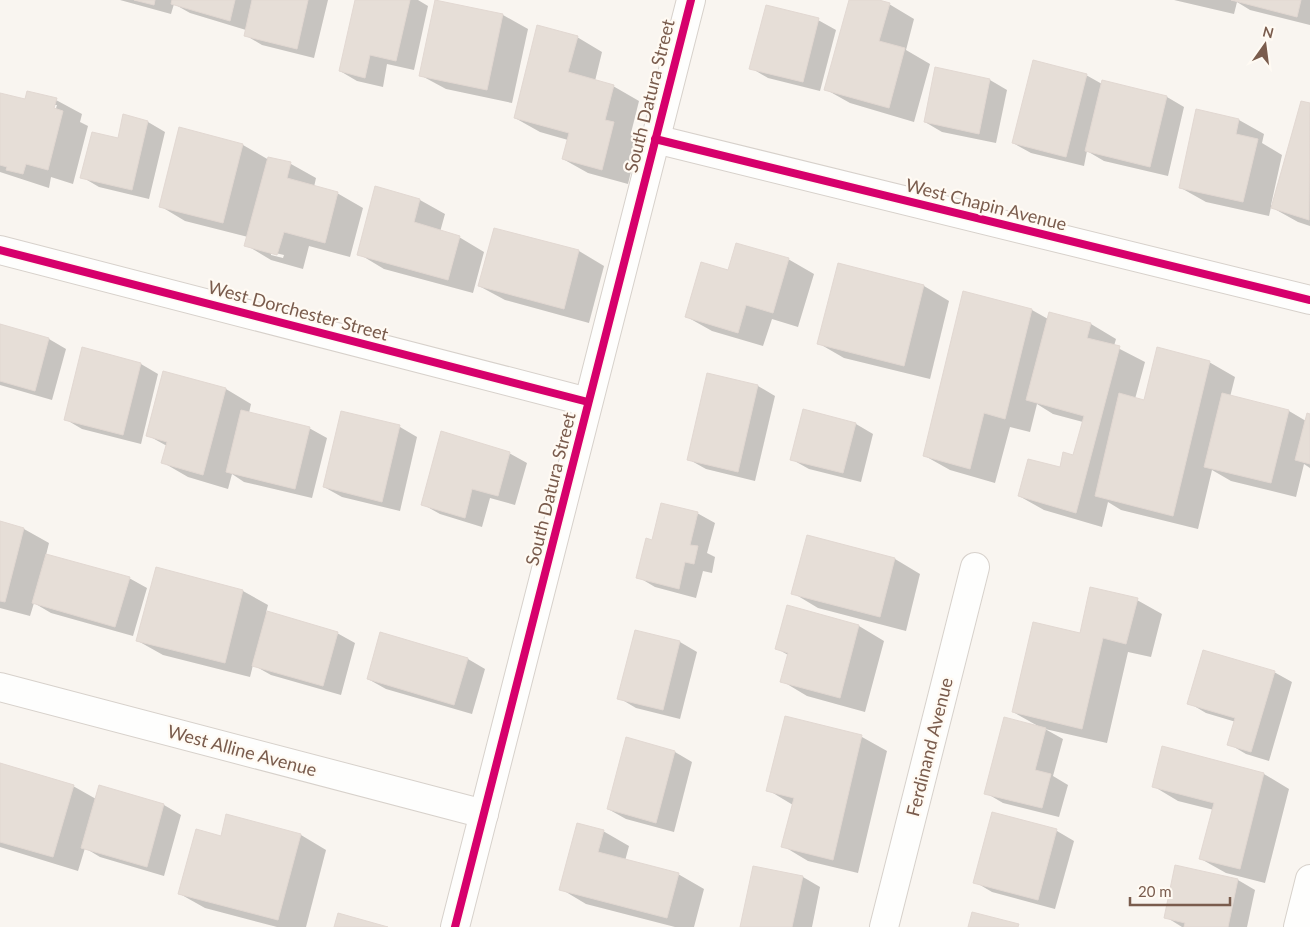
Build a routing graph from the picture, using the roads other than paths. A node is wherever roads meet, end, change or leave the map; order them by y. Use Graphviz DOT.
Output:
graph roads {
  1 [pos="691,0"];
  2 [pos="655,139"];
  3 [pos="0,250"];
  4 [pos="1310,300"];
  5 [pos="588,402"];
  6 [pos="975,567"];
  7 [pos="0,687"];
  8 [pos="484,814"];
  9 [pos="1310,878"];
  10 [pos="456,927"];
  11 [pos="884,927"];
  12 [pos="1298,927"];
  1 -- 2 [label="street, South Datura Street"];
  2 -- 4 [label="street, West Chapin Avenue"];
  2 -- 5 [label="street, South Datura Street"];
  3 -- 5 [label="street, West Dorchester Street"];
  5 -- 8 [label="street, South Datura Street"];
  6 -- 11 [label="street, Ferdinand Avenue"];
  7 -- 8 [label="street, West Alline Avenue"];
  8 -- 10 [label="street, South Datura Street"];
  9 -- 12 [label="street"];
}
